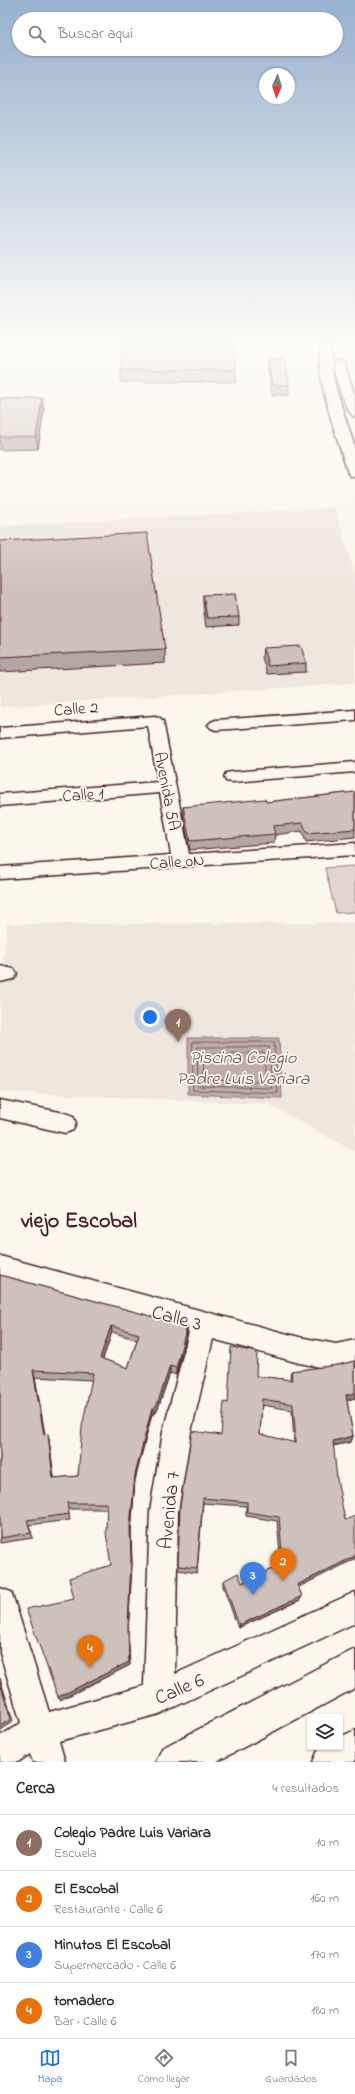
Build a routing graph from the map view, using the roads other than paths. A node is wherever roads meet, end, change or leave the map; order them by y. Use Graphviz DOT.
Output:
graph roads {
  1 [pos="340,424"];
  2 [pos="355,473"];
  3 [pos="355,715"];
  4 [pos="155,721"];
  5 [pos="216,725"];
  6 [pos="0,733"];
  7 [pos="355,767"];
  8 [pos="232,777"];
  9 [pos="167,787"];
  10 [pos="0,800"];
  11 [pos="355,849"];
  12 [pos="182,860"];
  13 [pos="0,873"];
  14 [pos="0,1108"];
  15 [pos="65,1123"];
  16 [pos="0,1268"];
  17 [pos="204,1325"];
  18 [pos="355,1353"];
  19 [pos="0,1603"];
  20 [pos="355,1607"];
  21 [pos="355,1668"];
  22 [pos="159,1698"];
  23 [pos="40,1730"];
  24 [pos="355,1750"];
  25 [pos="0,1755"];
  26 [pos="49,1762"];
  27 [pos="176,1762"];
  28 [pos="333,1762"];
  1 -- 2 [label="main road"];
  3 -- 5 [label="street"];
  4 -- 6 [label="street, Calle 2"];
  4 -- 9 [label="street, Avenida 5A"];
  7 -- 8 [label="street"];
  9 -- 10 [label="street, Calle 1"];
  9 -- 12 [label="street, Avenida 5A"];
  11 -- 12 [label="street, Calle 0N"];
  12 -- 13 [label="street, Calle 0N"];
  14 -- 15 [label="street"];
  16 -- 17 [label="street, Calle 3"];
  17 -- 18 [label="street, Calle 3"];
  17 -- 22 [label="street, Avenida 7"];
  19 -- 23 [label="street"];
  20 -- 22 [label="street, Calle 6"];
  21 -- 27 [label="main road"];
  22 -- 23 [label="street, Calle 6"];
  23 -- 25 [label="street, Calle 6"];
  23 -- 26 [label="street"];
  24 -- 28 [label="main road"];
}
